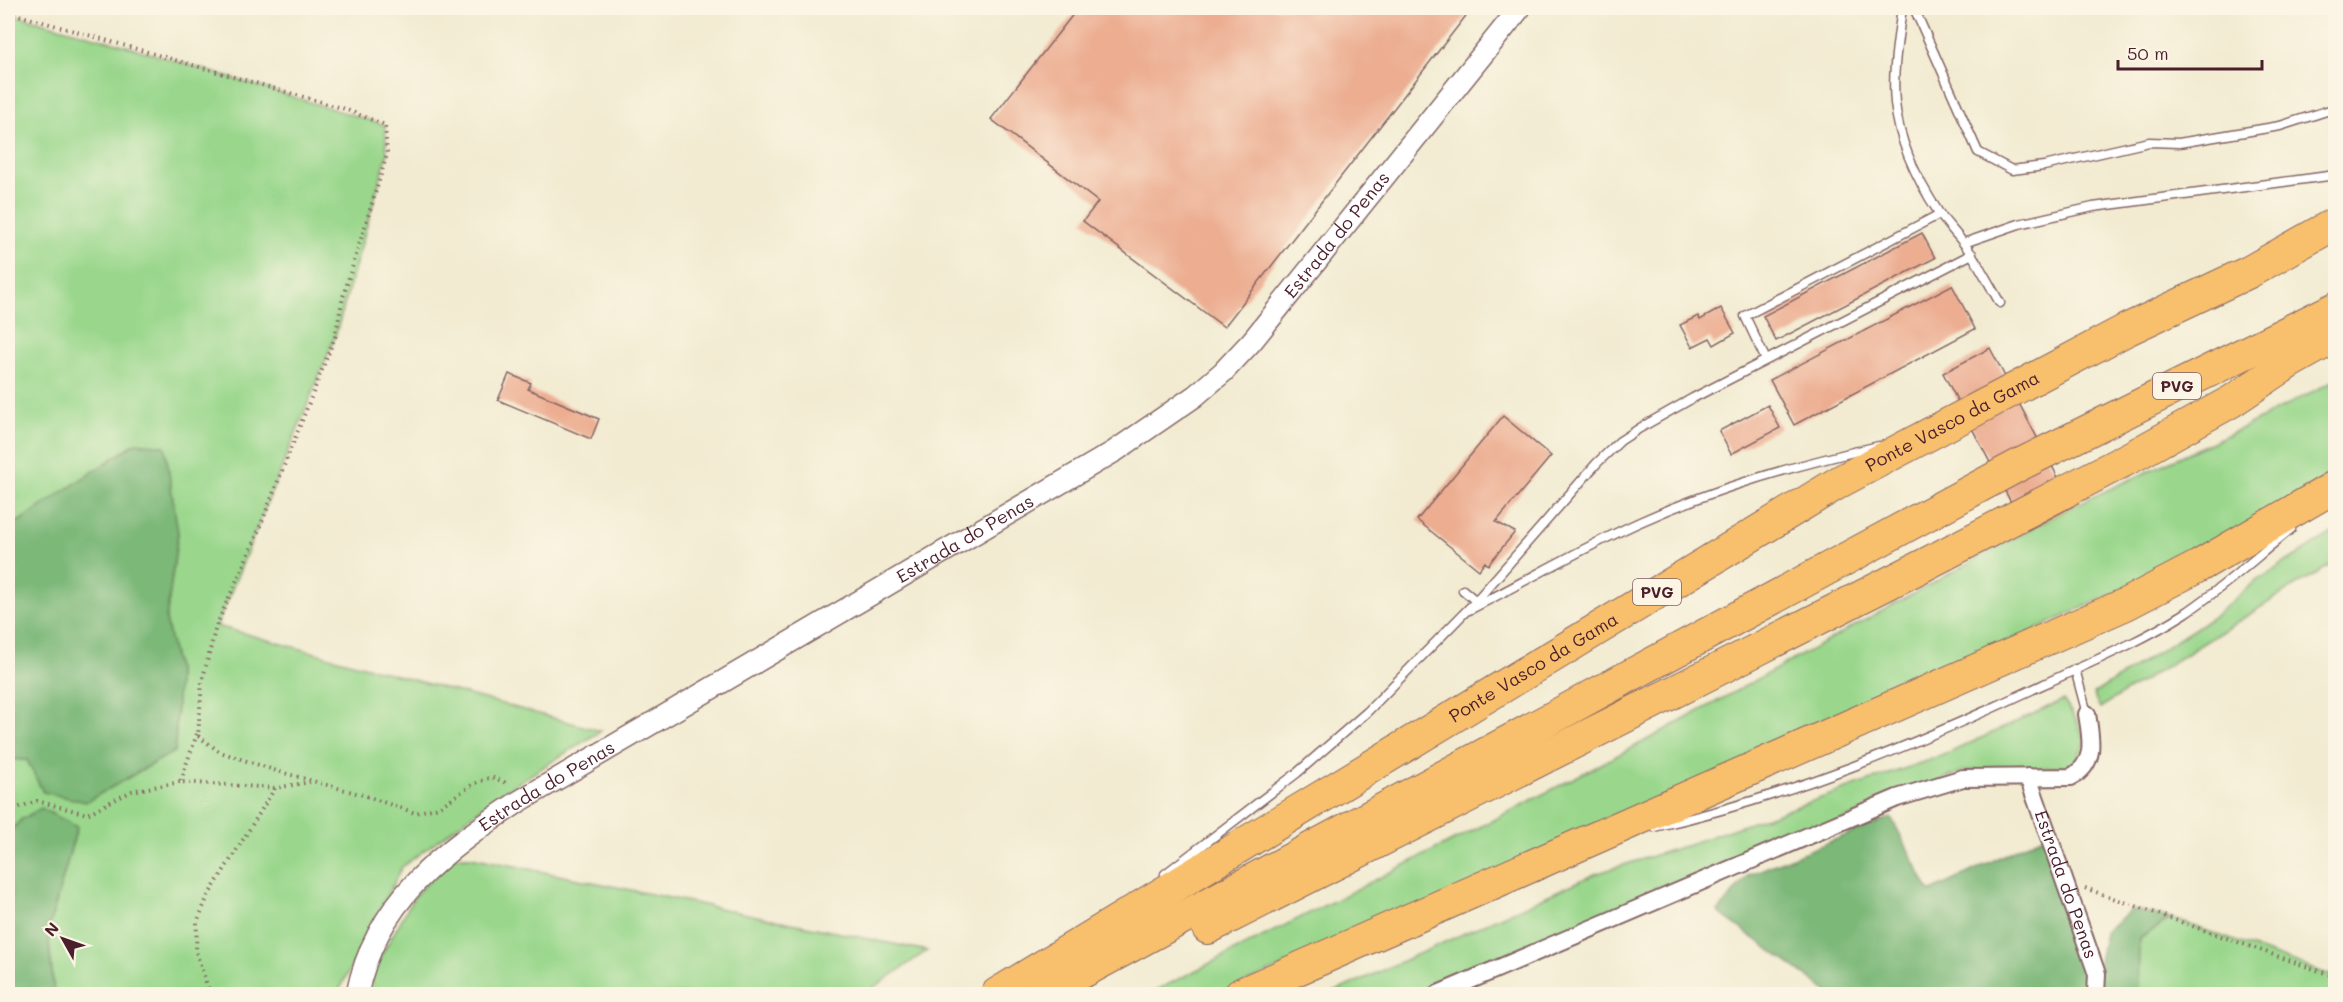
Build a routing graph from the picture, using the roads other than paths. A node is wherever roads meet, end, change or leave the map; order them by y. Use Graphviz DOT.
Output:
graph roads {
  1 [pos="1520,8"];
  2 [pos="1902,8"];
  3 [pos="1914,8"];
  4 [pos="2336,108"];
  5 [pos="2336,175"];
  6 [pos="1940,214"];
  7 [pos="2336,223"];
  8 [pos="1964,243"];
  9 [pos="1972,254"];
  10 [pos="2000,303"];
  11 [pos="2336,308"];
  12 [pos="2336,336"];
  13 [pos="1766,360"];
  14 [pos="1926,435"];
  15 [pos="2336,494"];
  16 [pos="2326,497"];
  17 [pos="2298,523"];
  18 [pos="1463,590"];
  19 [pos="1476,600"];
  20 [pos="1464,613"];
  21 [pos="2075,669"];
  22 [pos="2087,714"];
  23 [pos="2028,777"];
  24 [pos="1647,829"];
  25 [pos="1636,831"];
  26 [pos="1583,844"];
  27 [pos="1156,882"];
  28 [pos="1118,909"];
  29 [pos="1038,983"];
  30 [pos="357,994"];
  31 [pos="997,994"];
  32 [pos="1076,994"];
  33 [pos="1241,994"];
  34 [pos="1438,994"];
  35 [pos="2096,994"];
  1 -- 30 [label="street, Estrada do Penas"];
  2 -- 6 [label="lane"];
  3 -- 4 [label="lane"];
  5 -- 8 [label="lane"];
  6 -- 8 [label="lane"];
  6 -- 13 [label="lane"];
  7 -- 14 [label="highway, Ponte Vasco da Gama / PVG"];
  8 -- 9 [label="lane"];
  9 -- 10 [label="lane"];
  9 -- 13 [label="lane"];
  11 -- 29 [label="highway, Ponte Vasco da Gama / PVG"];
  12 -- 32 [label="highway, PVG"];
  13 -- 19 [label="lane"];
  14 -- 20 [label="lane"];
  14 -- 29 [label="highway, Ponte Vasco da Gama / PVG"];
  15 -- 16 [label="lane"];
  16 -- 26 [label="highway"];
  17 -- 21 [label="lane"];
  18 -- 19 [label="lane"];
  19 -- 20 [label="lane"];
  20 -- 27 [label="lane"];
  21 -- 22 [label="lane"];
  21 -- 24 [label="lane"];
  22 -- 23 [label="street"];
  23 -- 34 [label="street"];
  23 -- 35 [label="street, Estrada do Penas"];
  25 -- 26 [label="lane"];
  26 -- 33 [label="highway"];
  28 -- 29 [label="lane"];
  29 -- 31 [label="highway, Ponte Vasco da Gama / PVG"];
}
